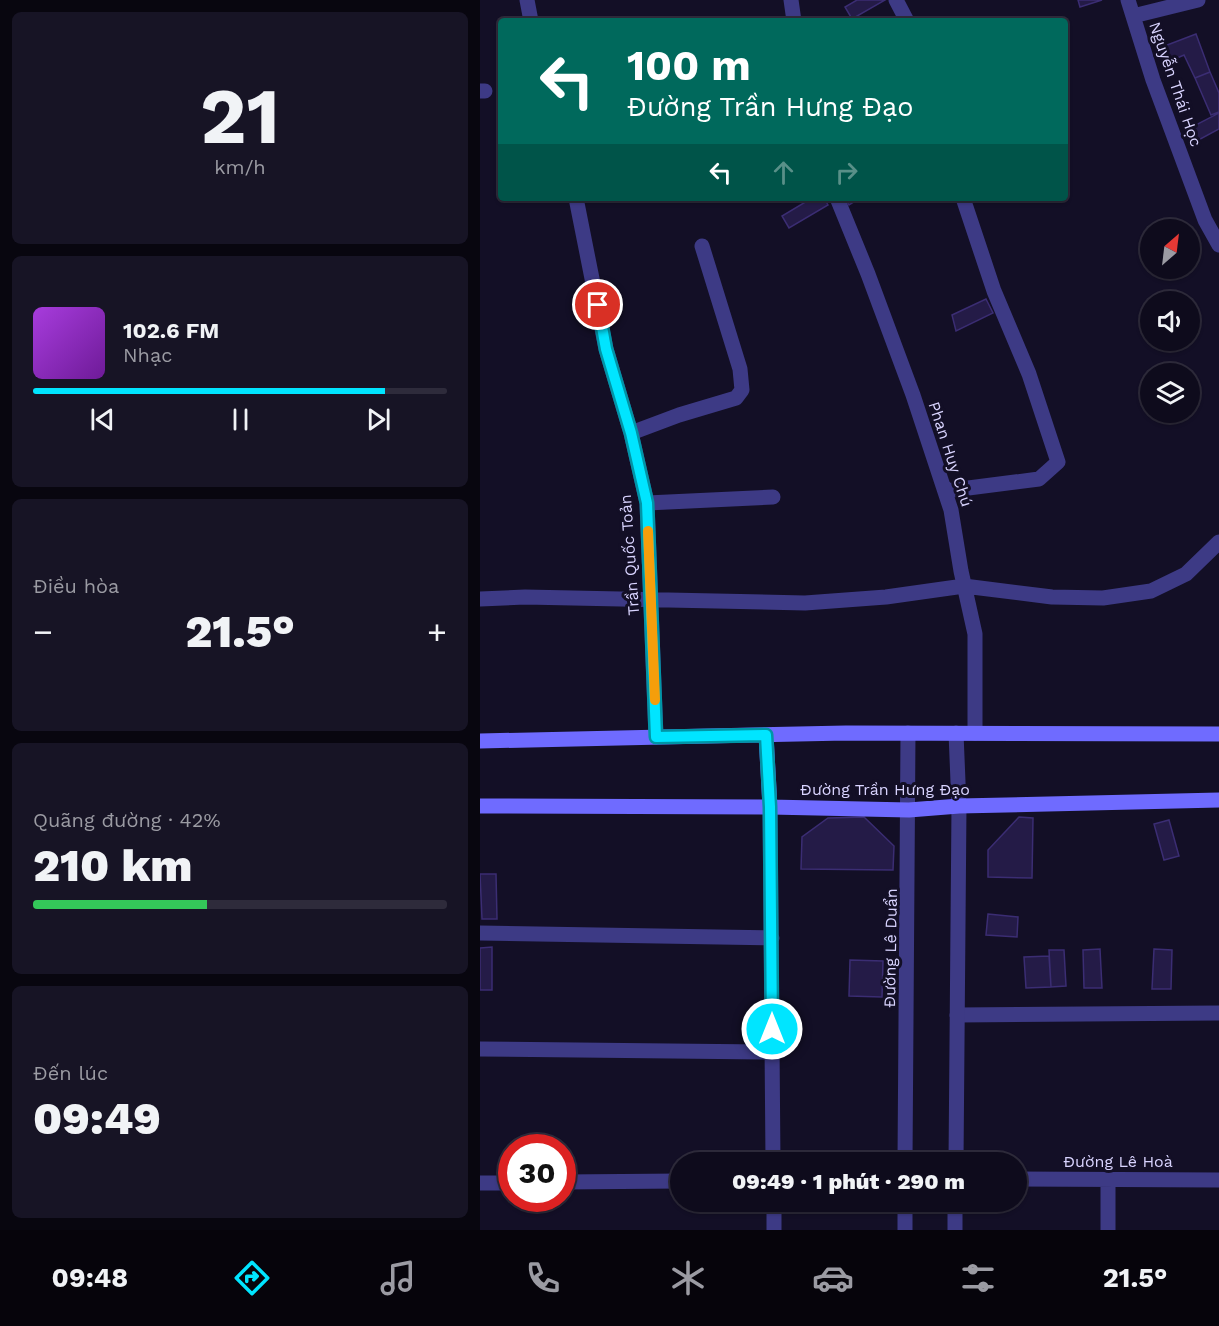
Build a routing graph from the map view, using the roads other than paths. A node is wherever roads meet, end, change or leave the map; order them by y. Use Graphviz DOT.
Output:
graph roads {
  1 [pos="527,0"];
  2 [pos="791,0"];
  3 [pos="896,0"];
  4 [pos="1128,0"];
  5 [pos="1198,0"];
  6 [pos="1133,16"];
  7 [pos="530,18"];
  8 [pos="794,18"];
  9 [pos="905,18"];
  10 [pos="577,201"];
  11 [pos="838,201"];
  12 [pos="964,201"];
  13 [pos="1219,245"];
  14 [pos="702,246"];
  15 [pos="631,433"];
  16 [pos="945,491"];
  17 [pos="773,496"];
  18 [pos="647,503"];
  19 [pos="1219,542"];
  20 [pos="964,586"];
  21 [pos="480,599"];
  22 [pos="651,599"];
  23 [pos="909,733"];
  24 [pos="956,733"];
  25 [pos="975,733"];
  26 [pos="1219,734"];
  27 [pos="766,735"];
  28 [pos="656,737"];
  29 [pos="480,741"];
  30 [pos="1219,800"];
  31 [pos="480,806"];
  32 [pos="959,806"];
  33 [pos="770,807"];
  34 [pos="909,810"];
  35 [pos="480,933"];
  36 [pos="772,938"];
  37 [pos="1219,1013"];
  38 [pos="957,1015"];
  39 [pos="480,1049"];
  40 [pos="772,1052"];
  41 [pos="773,1152"];
  42 [pos="905,1152"];
  43 [pos="956,1152"];
  44 [pos="1027,1179"];
  45 [pos="1108,1179"];
  46 [pos="1219,1180"];
  47 [pos="670,1181"];
  48 [pos="576,1182"];
  49 [pos="480,1183"];
  50 [pos="498,1183"];
  51 [pos="774,1212"];
  52 [pos="905,1212"];
  53 [pos="956,1212"];
  54 [pos="774,1230"];
  55 [pos="905,1230"];
  56 [pos="955,1230"];
  57 [pos="1108,1230"];
  1 -- 7 [label="street"];
  2 -- 8 [label="street"];
  3 -- 9 [label="street"];
  4 -- 6 [label="street, Nguyễn Thái Học"];
  5 -- 6 [label="street"];
  6 -- 13 [label="street, Nguyễn Thái Học"];
  10 -- 15 [label="street, Trần Quốc Toản"];
  11 -- 16 [label="street, Phan Huy Chú"];
  12 -- 16 [label="street"];
  14 -- 15 [label="street"];
  15 -- 18 [label="street, Trần Quốc Toản"];
  16 -- 20 [label="street, Phan Huy Chú"];
  17 -- 18 [label="street"];
  18 -- 22 [label="street, Trần Quốc Toản"];
  19 -- 20 [label="street"];
  20 -- 22 [label="street"];
  20 -- 25 [label="street, Phan Huy Chú"];
  21 -- 22 [label="street"];
  22 -- 28 [label="street, Trần Quốc Toản"];
  23 -- 24 [label="main road"];
  23 -- 27 [label="main road"];
  23 -- 34 [label="street, Đường Lê Duẩn"];
  24 -- 25 [label="main road"];
  24 -- 32 [label="street"];
  25 -- 26 [label="main road"];
  27 -- 28 [label="main road"];
  27 -- 33 [label="main road"];
  28 -- 29 [label="main road"];
  30 -- 32 [label="main road, Đường Trần Hưng Đạo"];
  31 -- 33 [label="main road, Đường Trần Hưng Đạo"];
  32 -- 34 [label="main road, Đường Trần Hưng Đạo"];
  32 -- 38 [label="street"];
  33 -- 34 [label="main road, Đường Trần Hưng Đạo"];
  33 -- 36 [label="street"];
  34 -- 42 [label="street, Đường Lê Duẩn"];
  35 -- 36 [label="street"];
  36 -- 40 [label="street"];
  37 -- 38 [label="street"];
  38 -- 43 [label="street"];
  39 -- 40 [label="street"];
  40 -- 41 [label="street"];
  44 -- 45 [label="street, Đường Lê Hoà"];
  45 -- 46 [label="street, Đường Lê Hoà"];
  45 -- 57 [label="street"];
  47 -- 48 [label="street"];
  49 -- 50 [label="street"];
  51 -- 54 [label="street"];
  52 -- 55 [label="street"];
  53 -- 56 [label="street"];
}
